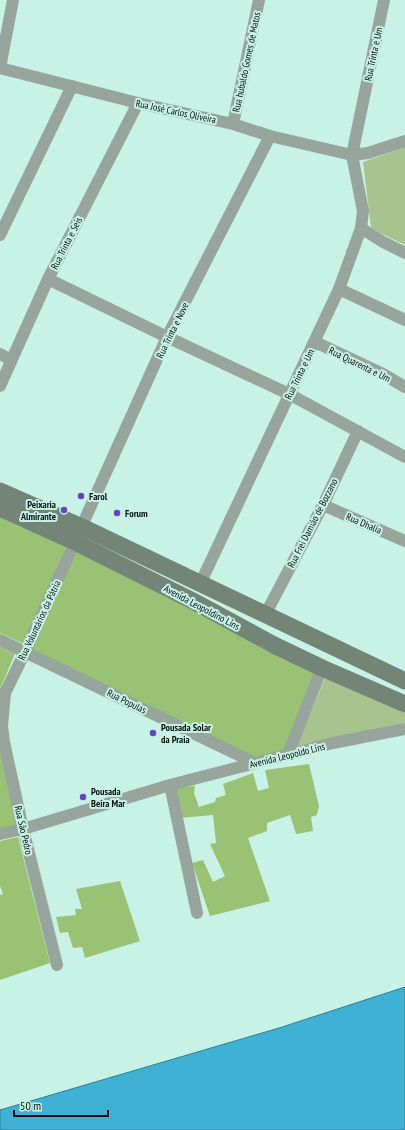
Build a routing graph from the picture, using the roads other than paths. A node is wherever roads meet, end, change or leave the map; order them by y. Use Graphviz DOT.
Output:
graph roads {
  1 [pos="13,0"];
  2 [pos="259,0"];
  3 [pos="384,0"];
  4 [pos="0,68"];
  5 [pos="72,86"];
  6 [pos="138,103"];
  7 [pos="233,124"];
  8 [pos="270,136"];
  9 [pos="405,141"];
  10 [pos="352,155"];
  11 [pos="361,228"];
  12 [pos="0,235"];
  13 [pos="405,253"];
  14 [pos="48,278"];
  15 [pos="340,290"];
  16 [pos="405,320"];
  17 [pos="167,337"];
  18 [pos="315,342"];
  19 [pos="0,354"];
  20 [pos="11,360"];
  21 [pos="0,386"];
  22 [pos="405,387"];
  23 [pos="289,394"];
  24 [pos="358,431"];
  25 [pos="405,457"];
  26 [pos="0,491"];
  27 [pos="323,505"];
  28 [pos="0,508"];
  29 [pos="79,535"];
  30 [pos="405,541"];
  31 [pos="200,584"];
  32 [pos="265,615"];
  33 [pos="0,640"];
  34 [pos="25,652"];
  35 [pos="363,662"];
  36 [pos="322,668"];
  37 [pos="405,681"];
  38 [pos="353,682"];
  39 [pos="2,694"];
  40 [pos="405,704"];
  41 [pos="405,729"];
  42 [pos="288,754"];
  43 [pos="255,763"];
  44 [pos="170,785"];
  45 [pos="23,829"];
  46 [pos="0,834"];
  47 [pos="197,913"];
  48 [pos="57,965"];
  1 -- 4 [label="street"];
  2 -- 7 [label="street, Rua hubaldo Gomes de Matos"];
  3 -- 10 [label="street, Rua Trinta e Um"];
  4 -- 5 [label="street, Rua José Carlos Oliveira"];
  5 -- 6 [label="street, Rua José Carlos Oliveira"];
  5 -- 12 [label="street"];
  6 -- 7 [label="street, Rua José Carlos Oliveira"];
  6 -- 14 [label="street, Rua Trinta e Seis"];
  7 -- 8 [label="street, Rua José Carlos Oliveira"];
  8 -- 10 [label="street, Rua José Carlos Oliveira"];
  8 -- 17 [label="street, Rua Trinta e Nove"];
  9 -- 10 [label="street"];
  10 -- 11 [label="street, Rua Trinta e Um"];
  11 -- 13 [label="street"];
  11 -- 15 [label="street, Rua Trinta e Um"];
  14 -- 17 [label="street"];
  14 -- 20 [label="street, Rua Trinta e Seis"];
  15 -- 16 [label="street"];
  15 -- 18 [label="street, Rua Trinta e Um"];
  17 -- 23 [label="street"];
  17 -- 29 [label="street, Rua Trinta e Nove"];
  18 -- 22 [label="street, Rua Quarenta e Um"];
  18 -- 23 [label="street, Rua Trinta e Um"];
  19 -- 20 [label="street"];
  20 -- 21 [label="street, Rua Trinta e Seis"];
  23 -- 24 [label="street"];
  23 -- 31 [label="street, Rua Trinta e Um"];
  24 -- 25 [label="street"];
  24 -- 27 [label="street, Rua Frei Damião de Bozzano"];
  26 -- 29 [label="main road, Avenida Leopoldino Lins"];
  27 -- 30 [label="street, Rua Dhalia"];
  27 -- 32 [label="street, Rua Frei Damião de Bozzano"];
  28 -- 29 [label="main road, Avenida Leopoldino Lins"];
  29 -- 31 [label="main road, Avenida Leopoldino Lins"];
  29 -- 34 [label="street, Rua Voluntários da Pátria"];
  29 -- 36 [label="main road, Avenida Leopoldino Lins"];
  31 -- 32 [label="main road, Avenida Leopoldino Lins"];
  32 -- 35 [label="main road, Avenida Leopoldino Lins"];
  33 -- 34 [label="street, Rua Populas"];
  34 -- 39 [label="street, Rua Voluntários da Pátria"];
  34 -- 43 [label="street, Rua Populas"];
  35 -- 37 [label="main road, Avenida Leopoldino Lins"];
  35 -- 38 [label="main road"];
  36 -- 38 [label="main road, Avenida Leopoldino Lins"];
  36 -- 42 [label="street"];
  38 -- 40 [label="main road, Avenida Leopoldino Lins"];
  39 -- 45 [label="street, Rua São Pedro"];
  41 -- 42 [label="street, Avenida Leopoldo Lins"];
  42 -- 43 [label="street, Avenida Leopoldo Lins"];
  43 -- 44 [label="street, Avenida Leopoldo Lins"];
  44 -- 45 [label="street, Avenida Leopoldo Lins"];
  44 -- 47 [label="street"];
  45 -- 46 [label="street, Avenida Leopoldo Lins"];
  45 -- 48 [label="street, Rua São Pedro"];
}
